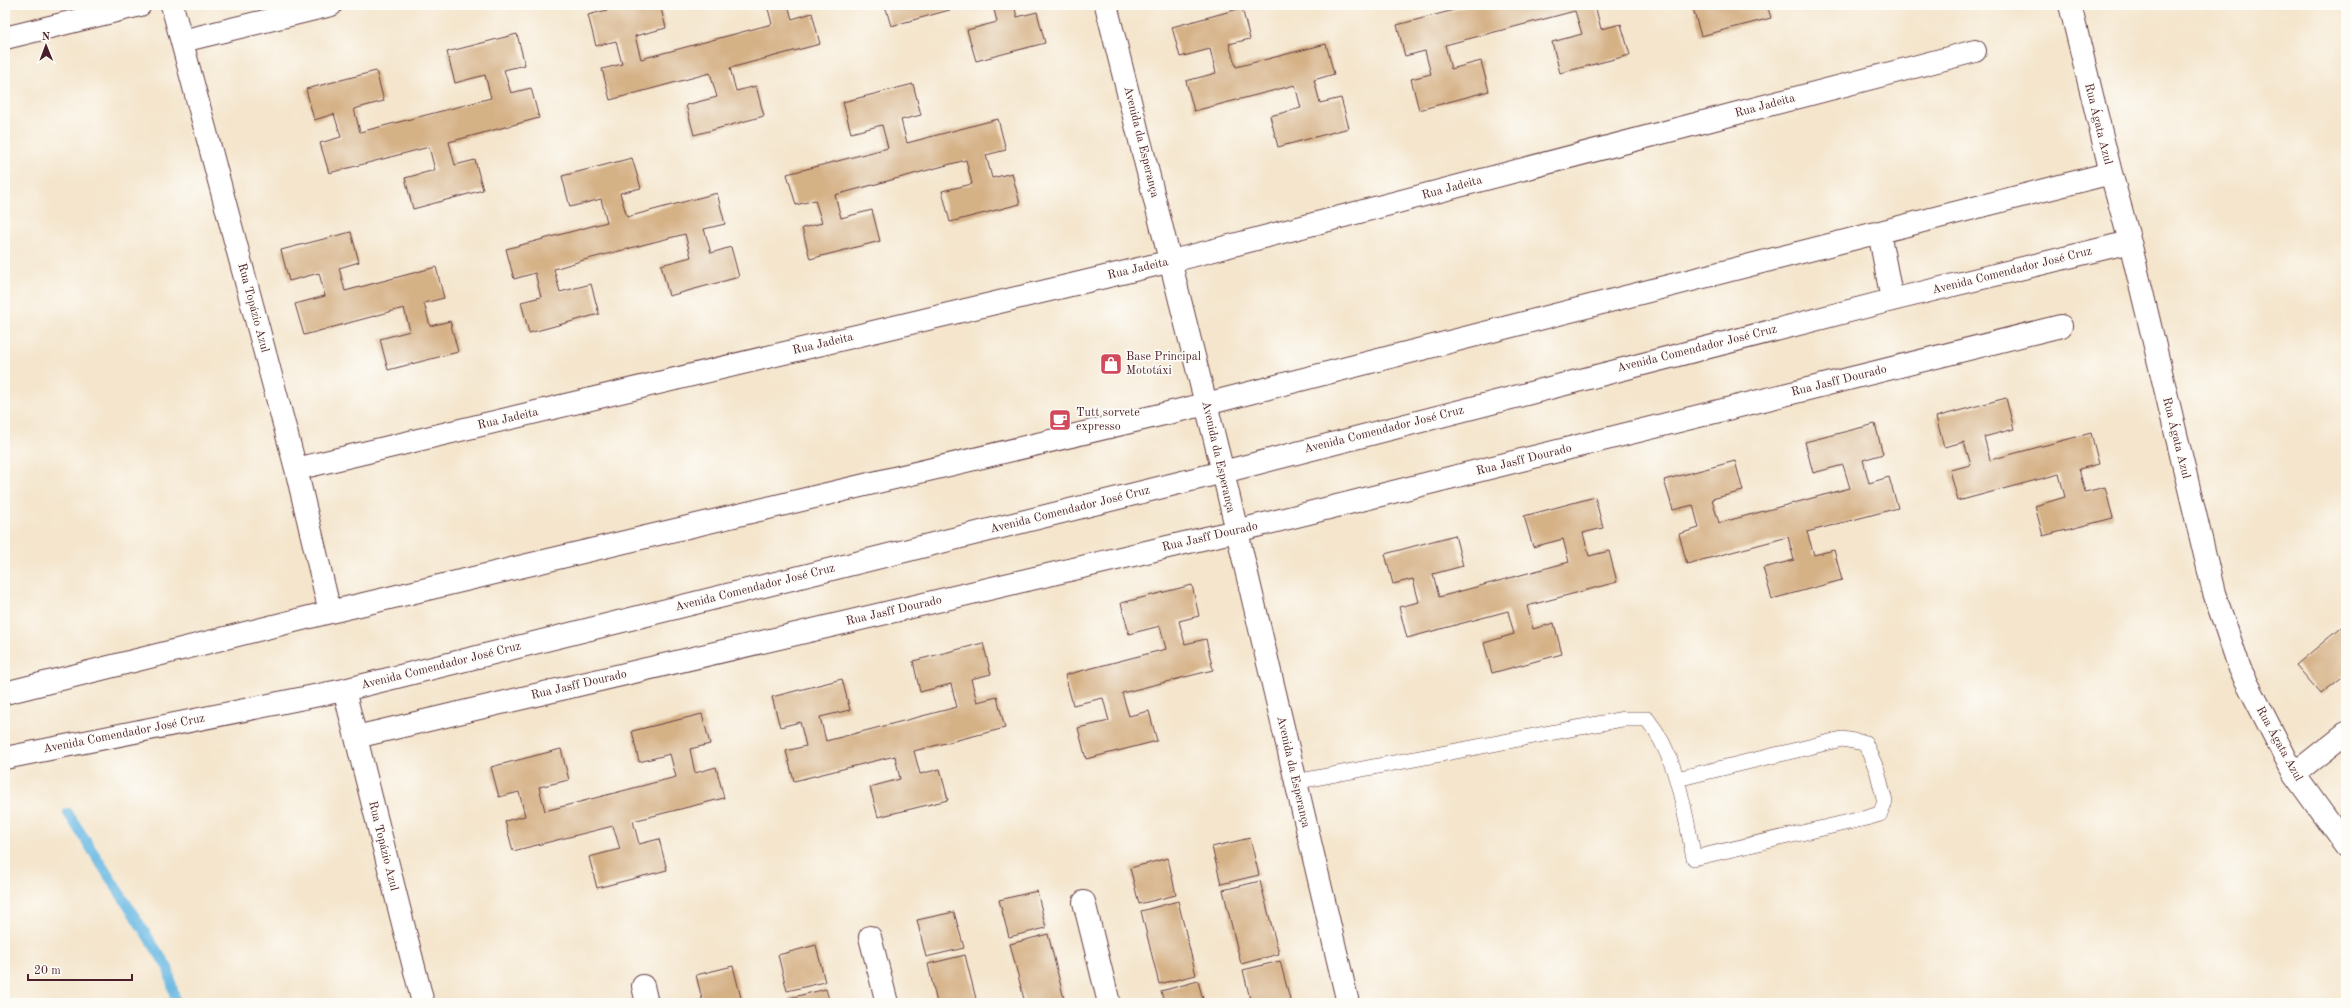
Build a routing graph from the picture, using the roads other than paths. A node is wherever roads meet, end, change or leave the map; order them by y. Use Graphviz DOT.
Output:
graph roads {
  1 [pos="140,5"];
  2 [pos="172,5"];
  3 [pos="331,5"];
  4 [pos="1106,5"];
  5 [pos="2070,5"];
  6 [pos="5,38"];
  7 [pos="182,41"];
  8 [pos="1976,51"];
  9 [pos="2110,173"];
  10 [pos="1879,232"];
  11 [pos="2130,242"];
  12 [pos="1172,261"];
  13 [pos="1892,300"];
  14 [pos="2061,326"];
  15 [pos="1206,404"];
  16 [pos="296,469"];
  17 [pos="1223,472"];
  18 [pos="1236,531"];
  19 [pos="330,612"];
  20 [pos="344,690"];
  21 [pos="5,693"];
  22 [pos="2346,733"];
  23 [pos="356,737"];
  24 [pos="5,758"];
  25 [pos="2294,774"];
  26 [pos="1677,780"];
  27 [pos="1295,782"];
  28 [pos="2346,846"];
  29 [pos="1084,902"];
  30 [pos="870,937"];
  31 [pos="423,1003"];
  32 [pos="887,1003"];
  33 [pos="1109,1003"];
  34 [pos="1348,1003"];
  1 -- 6 [label="street"];
  2 -- 7 [label="street, Rua Topázio Azul"];
  3 -- 7 [label="street"];
  4 -- 12 [label="street, Avenida da Esperança"];
  5 -- 9 [label="street, Rua Ágata Azul"];
  7 -- 16 [label="street, Rua Topázio Azul"];
  8 -- 12 [label="street, Rua Jadeita"];
  9 -- 10 [label="street"];
  9 -- 11 [label="street, Rua Ágata Azul"];
  10 -- 13 [label="street"];
  10 -- 15 [label="street"];
  11 -- 13 [label="street, Avenida Comendador José Cruz"];
  11 -- 25 [label="street, Rua Ágata Azul"];
  12 -- 15 [label="street, Avenida da Esperança"];
  12 -- 16 [label="street, Rua Jadeita"];
  13 -- 17 [label="street, Avenida Comendador José Cruz"];
  14 -- 18 [label="street, Rua Jasff Dourado"];
  15 -- 17 [label="street, Avenida da Esperança"];
  15 -- 19 [label="street"];
  16 -- 19 [label="street, Rua Topázio Azul"];
  17 -- 18 [label="street, Avenida da Esperança"];
  17 -- 20 [label="street, Avenida Comendador José Cruz"];
  18 -- 23 [label="street, Rua Jasff Dourado"];
  18 -- 27 [label="street, Avenida da Esperança"];
  19 -- 21 [label="street"];
  20 -- 23 [label="street, Rua Topázio Azul"];
  20 -- 24 [label="street, Avenida Comendador José Cruz"];
  22 -- 25 [label="street"];
  23 -- 31 [label="street, Rua Topázio Azul"];
  25 -- 28 [label="street, Rua Ágata Azul"];
  26 -- 26 [label="lane"];
  26 -- 27 [label="lane"];
  27 -- 34 [label="street, Avenida da Esperança"];
  29 -- 33 [label="street"];
  30 -- 32 [label="street"];
}
